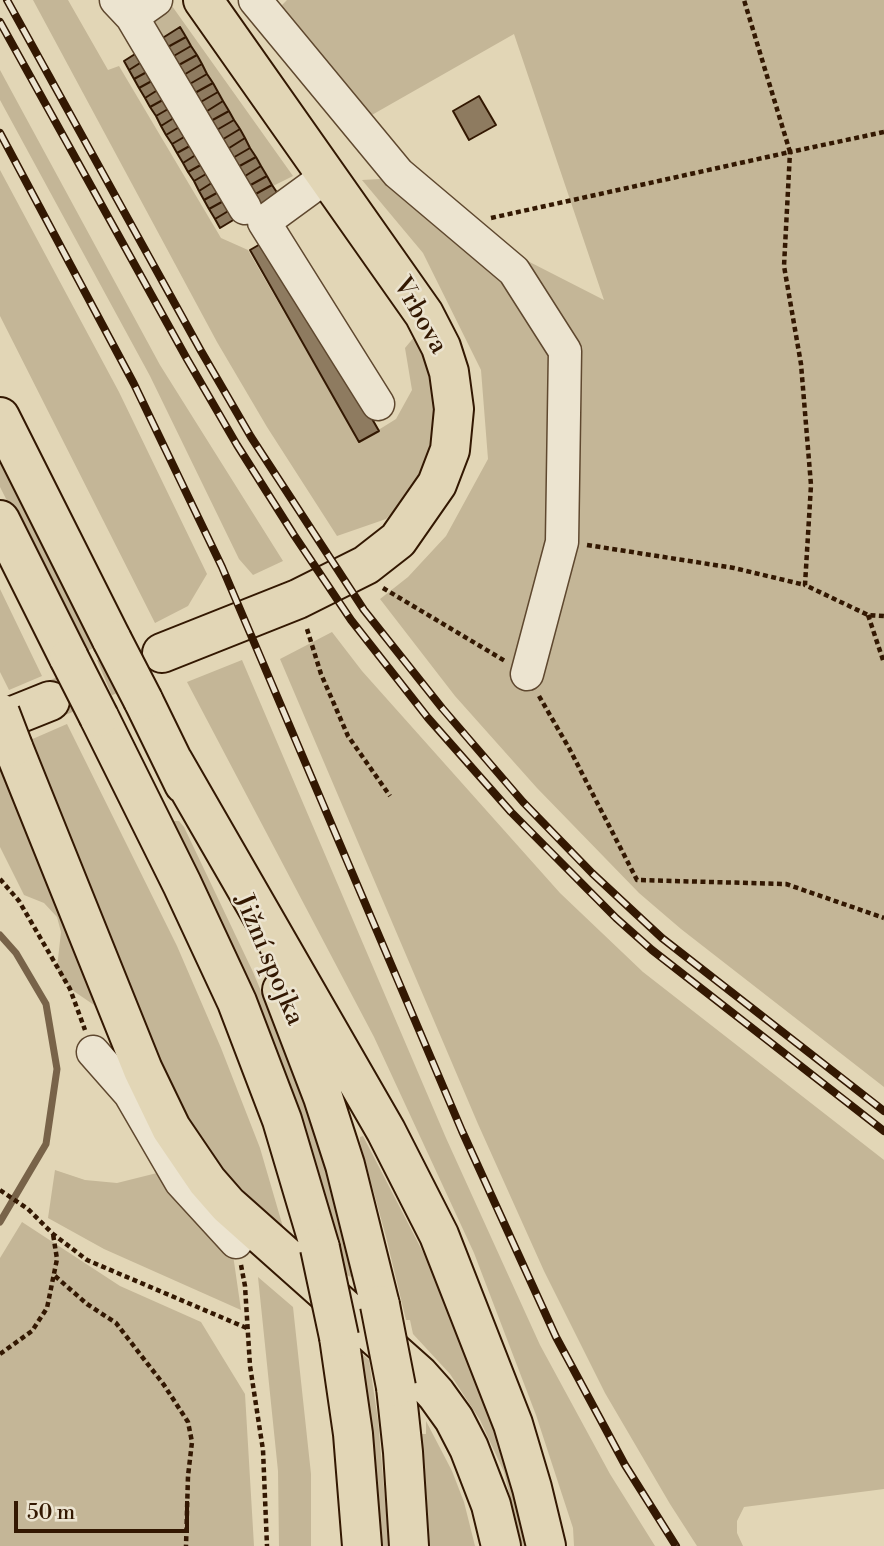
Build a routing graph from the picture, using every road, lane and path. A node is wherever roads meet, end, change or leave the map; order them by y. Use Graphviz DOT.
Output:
graph roads {
  1 [pos="204,0"];
  2 [pos="255,0"];
  3 [pos="744,0"];
  4 [pos="135,6"];
  5 [pos="884,132"];
  6 [pos="790,152"];
  7 [pos="327,176"];
  8 [pos="244,208"];
  9 [pos="460,225"];
  10 [pos="378,404"];
  11 [pos="0,417"];
  12 [pos="0,520"];
  13 [pos="562,542"];
  14 [pos="805,585"];
  15 [pos="382,587"];
  16 [pos="868,615"];
  17 [pos="884,616"];
  18 [pos="307,629"];
  19 [pos="162,653"];
  20 [pos="884,663"];
  21 [pos="527,674"];
  22 [pos="50,701"];
  23 [pos="4,727"];
  24 [pos="173,761"];
  25 [pos="390,796"];
  26 [pos="0,879"];
  27 [pos="884,918"];
  28 [pos="93,1052"];
  29 [pos="0,1190"];
  30 [pos="53,1234"];
  31 [pos="236,1242"];
  32 [pos="55,1276"];
  33 [pos="249,1329"];
  34 [pos="0,1354"];
  35 [pos="186,1546"];
  36 [pos="268,1546"];
  37 [pos="362,1546"];
  38 [pos="409,1546"];
  39 [pos="501,1546"];
  40 [pos="546,1546"];
  1 -- 7 [label="main road, Vrbova"];
  2 -- 9 [label="lane"];
  3 -- 6 [label="path"];
  4 -- 8 [label="lane"];
  5 -- 6 [label="path"];
  6 -- 9 [label="path"];
  6 -- 14 [label="path"];
  7 -- 10 [label="lane"];
  7 -- 19 [label="main road, Vrbova"];
  9 -- 13 [label="lane"];
  11 -- 24 [label="main road, Jižní spojka, bridge"];
  12 -- 37 [label="main road, Jižní spojka, bridge"];
  13 -- 14 [label="path"];
  13 -- 21 [label="lane"];
  14 -- 16 [label="path"];
  15 -- 21 [label="path"];
  16 -- 17 [label="path"];
  16 -- 20 [label="path"];
  18 -- 25 [label="path"];
  21 -- 27 [label="path"];
  22 -- 23 [label="main road"];
  23 -- 39 [label="main road"];
  24 -- 38 [label="main road, Jižní spojka, bridge"];
  24 -- 40 [label="main road"];
  26 -- 28 [label="path"];
  28 -- 31 [label="lane"];
  29 -- 30 [label="path"];
  30 -- 32 [label="path"];
  30 -- 33 [label="path"];
  31 -- 33 [label="path"];
  32 -- 34 [label="path"];
  32 -- 35 [label="path"];
  33 -- 36 [label="path"];
}
